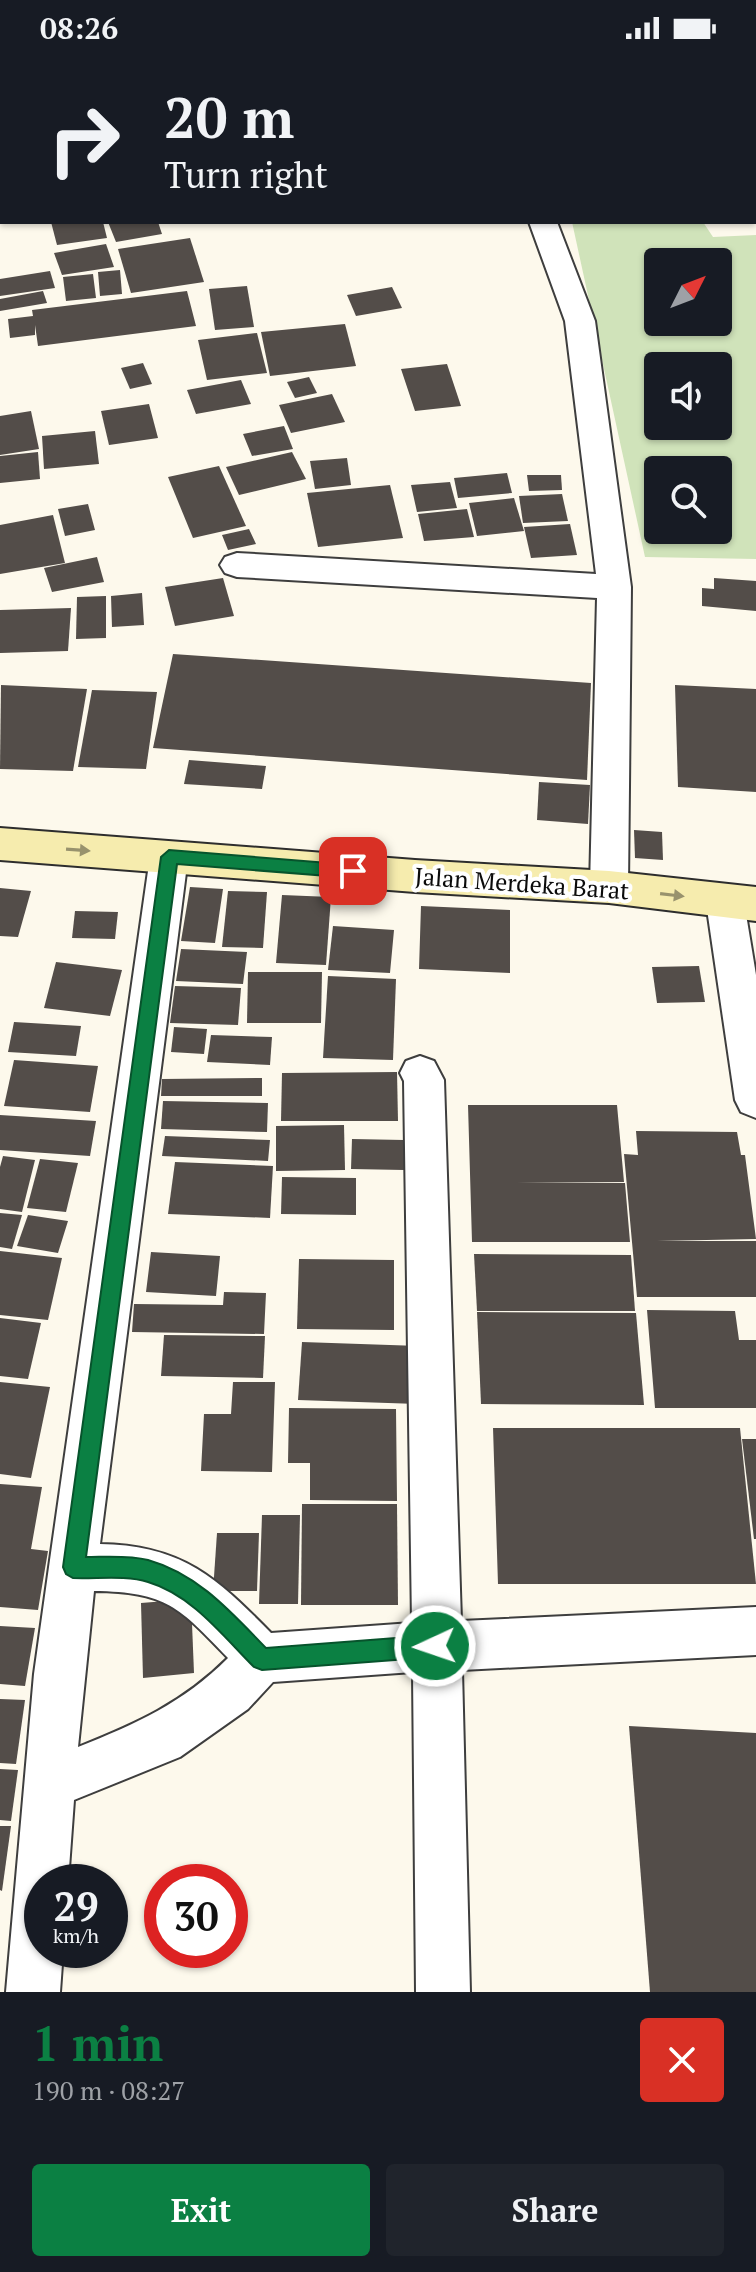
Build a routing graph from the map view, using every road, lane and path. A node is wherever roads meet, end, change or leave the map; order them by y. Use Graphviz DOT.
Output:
graph roads {
  1 [pos="544,224"];
  2 [pos="237,565"];
  3 [pos="614,587"];
  4 [pos="0,844"];
  5 [pos="169,857"];
  6 [pos="609,887"];
  7 [pos="740,903"];
  8 [pos="420,1073"];
  9 [pos="756,1100"];
  10 [pos="73,1567"];
  11 [pos="756,1631"];
  12 [pos="435,1646"];
  13 [pos="262,1659"];
  14 [pos="50,1784"];
  15 [pos="33,1992"];
  16 [pos="443,1992"];
  1 -- 3 [label="street"];
  2 -- 3 [label="street"];
  3 -- 6 [label="street"];
  4 -- 5 [label="main road, Jalan Merdeka Barat, one-way"];
  5 -- 6 [label="main road, Jalan Merdeka Barat"];
  5 -- 10 [label="street"];
  6 -- 7 [label="main road, Jalan Merdeka Barat, one-way"];
  7 -- 9 [label="street"];
  8 -- 12 [label="street"];
  10 -- 13 [label="street"];
  10 -- 14 [label="street"];
  11 -- 12 [label="street"];
  12 -- 13 [label="street"];
  12 -- 16 [label="street"];
  13 -- 14 [label="street"];
  14 -- 15 [label="street"];
}
